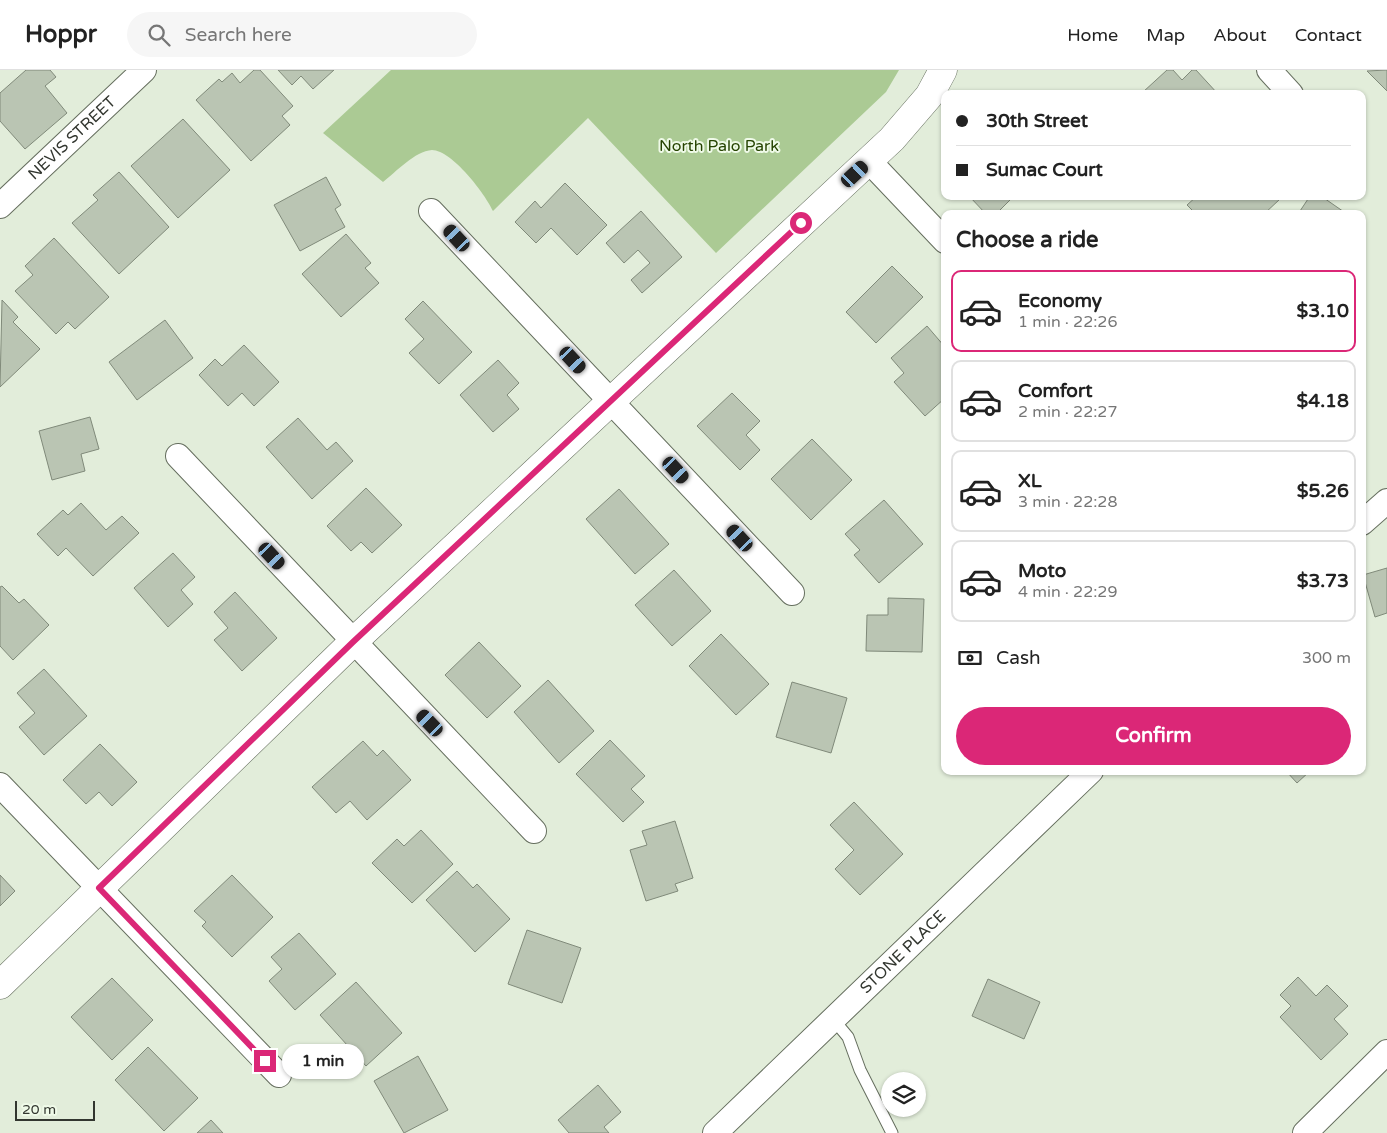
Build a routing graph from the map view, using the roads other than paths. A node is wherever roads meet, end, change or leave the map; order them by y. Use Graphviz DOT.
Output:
graph roads {
  1 [pos="943,70"];
  2 [pos="1268,70"];
  3 [pos="131,74"];
  4 [pos="1287,90"];
  5 [pos="868,161"];
  6 [pos="0,206"];
  7 [pos="431,210"];
  8 [pos="941,237"];
  9 [pos="612,401"];
  10 [pos="178,456"];
  11 [pos="1387,501"];
  12 [pos="1366,519"];
  13 [pos="792,593"];
  14 [pos="353,642"];
  15 [pos="1087,775"];
  16 [pos="0,785"];
  17 [pos="534,831"];
  18 [pos="99,888"];
  19 [pos="0,985"];
  20 [pos="833,1019"];
  21 [pos="1387,1052"];
  22 [pos="279,1075"];
  23 [pos="715,1133"];
  24 [pos="892,1133"];
  25 [pos="1305,1133"];
  1 -- 5 [label="street"];
  2 -- 4 [label="street"];
  3 -- 6 [label="street, NEVIS STREET"];
  5 -- 8 [label="street"];
  5 -- 9 [label="street"];
  7 -- 9 [label="street"];
  9 -- 13 [label="street"];
  9 -- 14 [label="street"];
  10 -- 14 [label="street"];
  11 -- 12 [label="street"];
  14 -- 17 [label="street"];
  14 -- 18 [label="street"];
  15 -- 20 [label="street, STONE PLACE"];
  16 -- 18 [label="street"];
  18 -- 19 [label="street"];
  18 -- 22 [label="street"];
  20 -- 23 [label="street, STONE PLACE"];
  20 -- 24 [label="lane"];
  21 -- 25 [label="street"];
}
